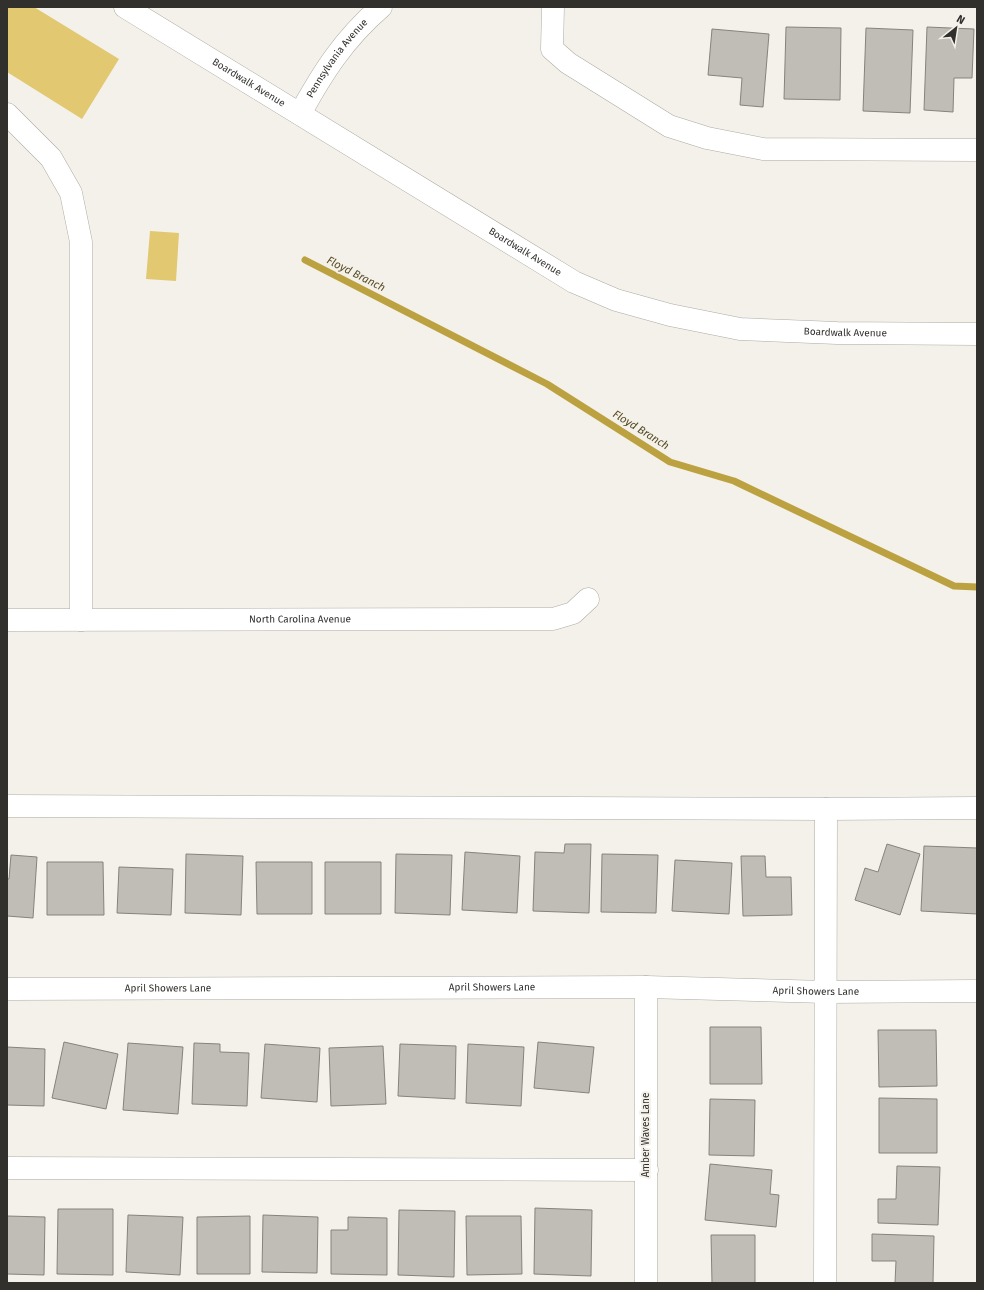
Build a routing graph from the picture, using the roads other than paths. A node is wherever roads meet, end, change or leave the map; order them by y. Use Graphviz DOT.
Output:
graph roads {
  1 [pos="126,7"];
  2 [pos="381,7"];
  3 [pos="553,7"];
  4 [pos="7,114"];
  5 [pos="300,114"];
  6 [pos="977,150"];
  7 [pos="977,334"];
  8 [pos="588,600"];
  9 [pos="7,620"];
  10 [pos="81,620"];
  11 [pos="7,806"];
  12 [pos="977,808"];
  13 [pos="826,809"];
  14 [pos="646,987"];
  15 [pos="7,989"];
  16 [pos="977,991"];
  17 [pos="826,992"];
  18 [pos="7,1168"];
  19 [pos="646,1170"];
  20 [pos="646,1283"];
  21 [pos="825,1283"];
  1 -- 5 [label="street, Boardwalk Avenue"];
  2 -- 5 [label="street, Pennsylvania Avenue"];
  3 -- 6 [label="street"];
  4 -- 10 [label="street"];
  5 -- 7 [label="street, Boardwalk Avenue"];
  8 -- 10 [label="street, North Carolina Avenue"];
  9 -- 10 [label="street, North Carolina Avenue"];
  11 -- 13 [label="street"];
  12 -- 13 [label="street"];
  13 -- 17 [label="street"];
  14 -- 15 [label="street, April Showers Lane"];
  14 -- 17 [label="street, April Showers Lane"];
  14 -- 19 [label="street, Amber Waves Lane"];
  16 -- 17 [label="street, April Showers Lane"];
  17 -- 21 [label="street"];
  18 -- 19 [label="street"];
  19 -- 20 [label="street, Amber Waves Lane"];
}
